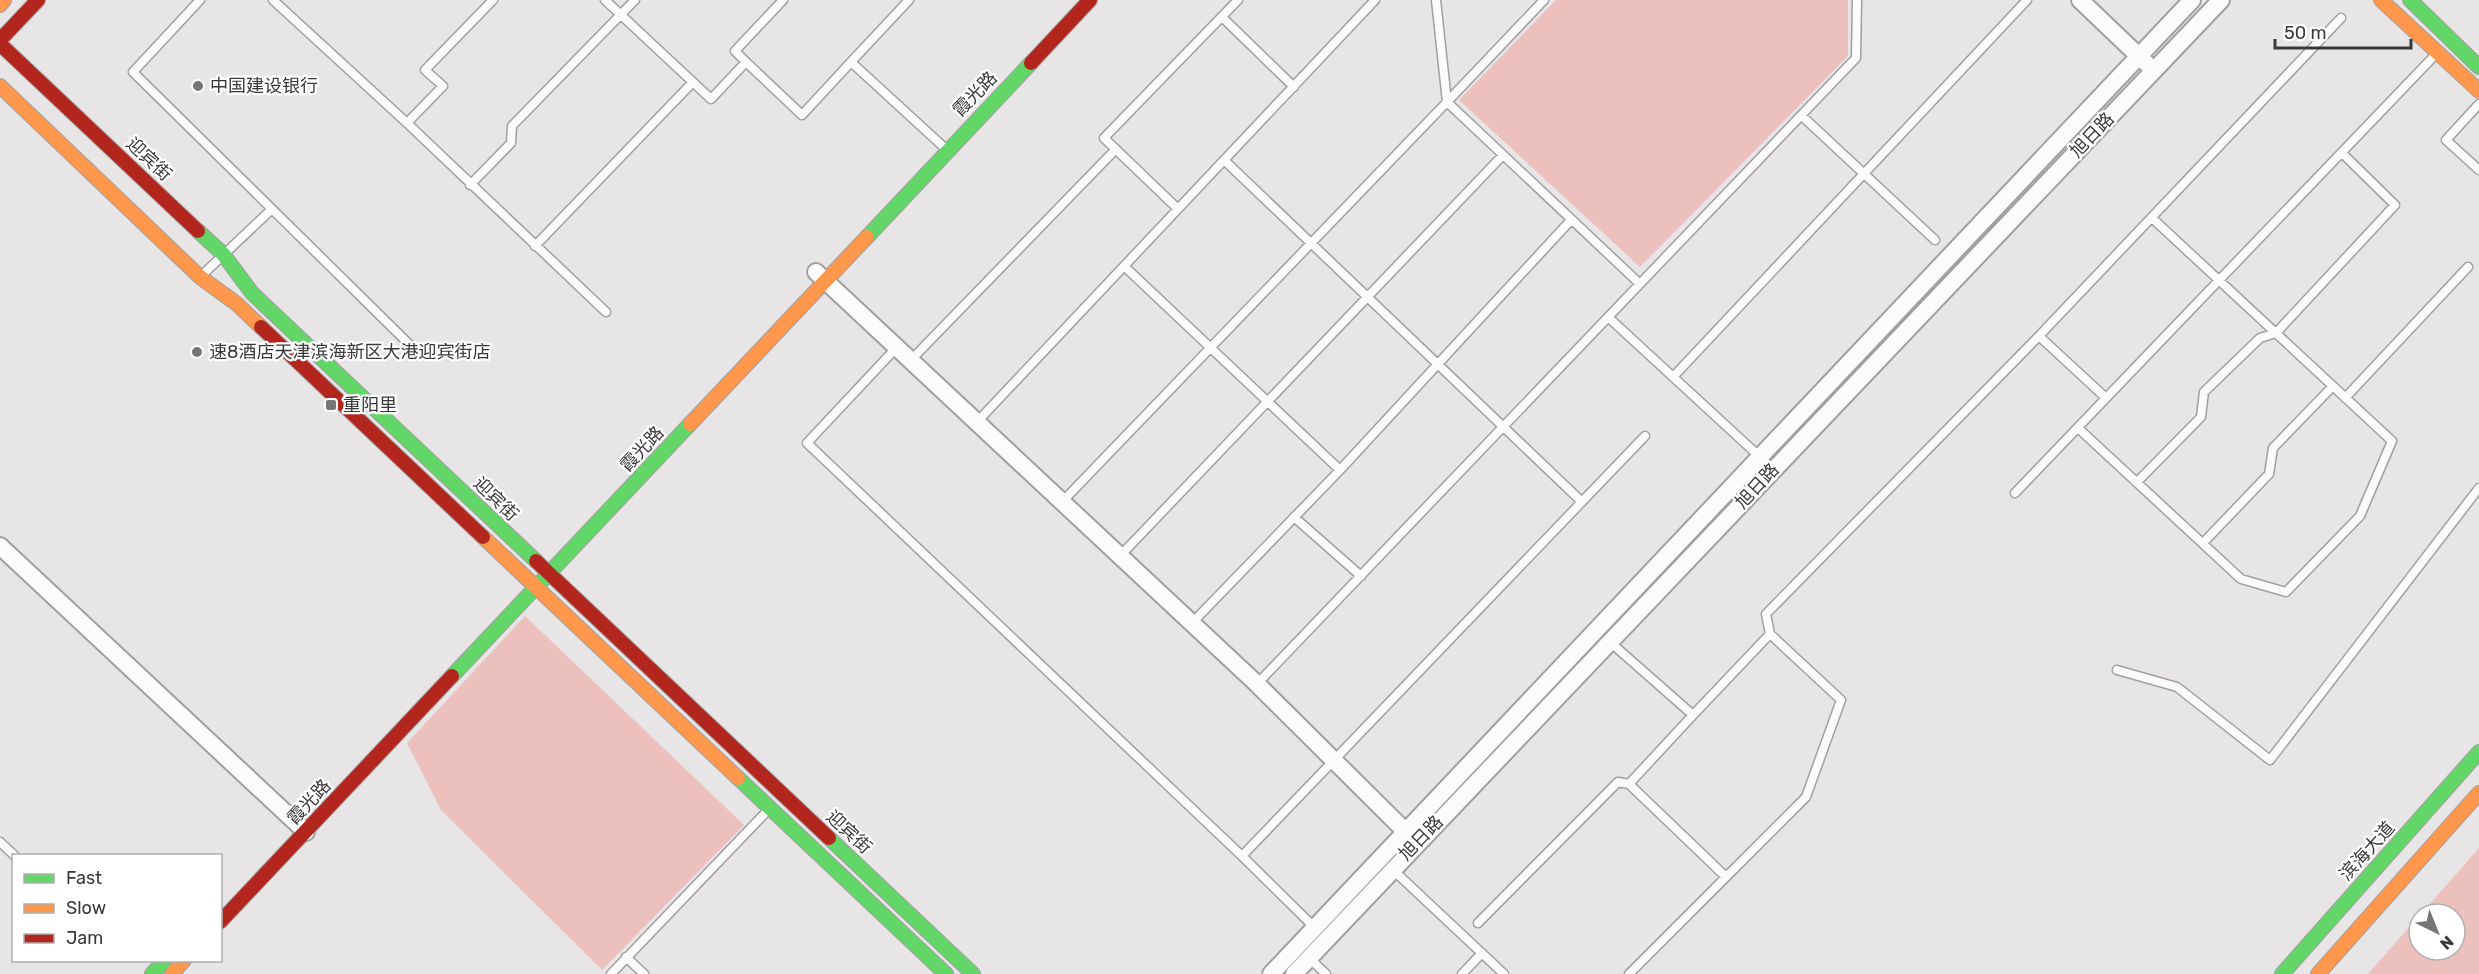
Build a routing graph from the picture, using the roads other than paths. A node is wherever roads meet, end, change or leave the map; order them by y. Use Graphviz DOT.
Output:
graph roads {
  1 [pos="4,0"];
  2 [pos="38,0"];
  3 [pos="200,0"];
  4 [pos="273,0"];
  5 [pos="493,0"];
  6 [pos="605,0"];
  7 [pos="635,0"];
  8 [pos="783,0"];
  9 [pos="909,0"];
  10 [pos="1075,0"];
  11 [pos="1090,0"];
  12 [pos="1238,0"];
  13 [pos="1375,0"];
  14 [pos="1436,0"];
  15 [pos="1544,0"];
  16 [pos="1857,0"];
  17 [pos="2027,0"];
  18 [pos="2080,0"];
  19 [pos="2192,0"];
  20 [pos="2220,0"];
  21 [pos="2381,0"];
  22 [pos="2410,0"];
  23 [pos="0,5"];
  24 [pos="621,15"];
  25 [pos="1221,17"];
  26 [pos="2341,18"];
  27 [pos="0,42"];
  28 [pos="2437,52"];
  29 [pos="2139,56"];
  30 [pos="746,62"];
  31 [pos="851,62"];
  32 [pos="2479,67"];
  33 [pos="2154,70"];
  34 [pos="693,82"];
  35 [pos="0,86"];
  36 [pos="1294,87"];
  37 [pos="2479,91"];
  38 [pos="1447,102"];
  39 [pos="2479,104"];
  40 [pos="1802,116"];
  41 [pos="407,123"];
  42 [pos="943,147"];
  43 [pos="1116,149"];
  44 [pos="2342,153"];
  45 [pos="1503,155"];
  46 [pos="1224,160"];
  47 [pos="2479,170"];
  48 [pos="1864,175"];
  49 [pos="471,185"];
  50 [pos="272,209"];
  51 [pos="1178,209"];
  52 [pos="2152,218"];
  53 [pos="1571,220"];
  54 [pos="1935,240"];
  55 [pos="1312,242"];
  56 [pos="535,246"];
  57 [pos="223,254"];
  58 [pos="1124,266"];
  59 [pos="2468,267"];
  60 [pos="200,277"];
  61 [pos="820,277"];
  62 [pos="2220,280"];
  63 [pos="1640,284"];
  64 [pos="1368,296"];
  65 [pos="606,312"];
  66 [pos="1608,317"];
  67 [pos="2276,333"];
  68 [pos="2039,336"];
  69 [pos="897,347"];
  70 [pos="1211,347"];
  71 [pos="413,348"];
  72 [pos="911,360"];
  73 [pos="1438,363"];
  74 [pos="1673,377"];
  75 [pos="2333,386"];
  76 [pos="2106,398"];
  77 [pos="2345,398"];
  78 [pos="1268,401"];
  79 [pos="977,422"];
  80 [pos="1503,427"];
  81 [pos="2078,428"];
  82 [pos="1645,436"];
  83 [pos="1760,458"];
  84 [pos="1773,469"];
  85 [pos="1340,470"];
  86 [pos="2137,482"];
  87 [pos="2479,488"];
  88 [pos="2015,493"];
  89 [pos="1581,501"];
  90 [pos="1062,502"];
  91 [pos="1294,517"];
  92 [pos="2203,543"];
  93 [pos="0,546"];
  94 [pos="1120,556"];
  95 [pos="544,569"];
  96 [pos="1361,576"];
  97 [pos="532,581"];
  98 [pos="1192,623"];
  99 [pos="1770,634"];
  100 [pos="1610,642"];
  101 [pos="2117,670"];
  102 [pos="1257,684"];
  103 [pos="1693,716"];
  104 [pos="2479,752"];
  105 [pos="1333,759"];
  106 [pos="1629,784"];
  107 [pos="2479,793"];
  108 [pos="770,808"];
  109 [pos="301,827"];
  110 [pos="1411,837"];
  111 [pos="0,842"];
  112 [pos="14,854"];
  113 [pos="1242,855"];
  114 [pos="1387,863"];
  115 [pos="1726,877"];
  116 [pos="222,900"];
  117 [pos="222,920"];
  118 [pos="1478,923"];
  119 [pos="1320,933"];
  120 [pos="1297,946"];
  121 [pos="1482,953"];
  122 [pos="626,957"];
  123 [pos="1309,958"];
  124 [pos="163,962"];
  125 [pos="182,962"];
  126 [pos="152,974"];
  127 [pos="171,974"];
  128 [pos="610,974"];
  129 [pos="644,974"];
  130 [pos="946,974"];
  131 [pos="973,974"];
  132 [pos="1271,974"];
  133 [pos="1294,974"];
  134 [pos="1326,974"];
  135 [pos="1462,974"];
  136 [pos="1504,974"];
  137 [pos="1629,974"];
  138 [pos="2282,974"];
  139 [pos="2318,974"];
  1 -- 23 [label="main road"];
  2 -- 27 [label="main road"];
  3 -- 50 [label="lane"];
  4 -- 41 [label="lane"];
  5 -- 41 [label="lane"];
  6 -- 24 [label="lane"];
  7 -- 24 [label="lane"];
  8 -- 30 [label="lane"];
  9 -- 31 [label="lane"];
  10 -- 42 [label="main road, 霞光路"];
  11 -- 42 [label="main road, 霞光路"];
  12 -- 25 [label="lane"];
  13 -- 36 [label="lane"];
  14 -- 38 [label="lane"];
  15 -- 38 [label="lane"];
  16 -- 40 [label="lane"];
  17 -- 48 [label="lane"];
  18 -- 29 [label="street"];
  19 -- 29 [label="street, 旭日路"];
  20 -- 33 [label="street, 旭日路"];
  21 -- 28 [label="main road"];
  22 -- 32 [label="main road"];
  24 -- 34 [label="lane"];
  24 -- 49 [label="lane"];
  25 -- 36 [label="lane"];
  25 -- 43 [label="lane"];
  26 -- 52 [label="lane"];
  27 -- 57 [label="main road, 迎宾街"];
  28 -- 37 [label="main road"];
  28 -- 44 [label="lane"];
  29 -- 33 [label="street"];
  29 -- 83 [label="street, 旭日路"];
  30 -- 31 [label="lane"];
  30 -- 34 [label="lane"];
  31 -- 42 [label="lane"];
  33 -- 84 [label="street, 旭日路"];
  34 -- 56 [label="lane"];
  35 -- 60 [label="main road, 迎宾街"];
  36 -- 46 [label="lane"];
  38 -- 45 [label="lane"];
  38 -- 55 [label="lane"];
  39 -- 47 [label="lane"];
  40 -- 48 [label="lane"];
  40 -- 63 [label="lane"];
  41 -- 49 [label="lane"];
  42 -- 61 [label="main road, 霞光路"];
  43 -- 51 [label="lane"];
  43 -- 72 [label="lane"];
  44 -- 62 [label="lane"];
  44 -- 67 [label="lane"];
  45 -- 53 [label="lane"];
  45 -- 64 [label="lane"];
  46 -- 51 [label="lane"];
  46 -- 55 [label="lane"];
  48 -- 54 [label="lane"];
  48 -- 74 [label="lane"];
  49 -- 56 [label="lane"];
  50 -- 57 [label="lane"];
  50 -- 71 [label="lane"];
  51 -- 58 [label="lane"];
  52 -- 62 [label="lane"];
  52 -- 68 [label="lane"];
  53 -- 63 [label="lane"];
  53 -- 73 [label="lane"];
  55 -- 64 [label="lane"];
  55 -- 70 [label="lane"];
  56 -- 65 [label="lane"];
  57 -- 60 [label="lane"];
  57 -- 95 [label="main road, 迎宾街"];
  58 -- 70 [label="lane"];
  58 -- 79 [label="lane"];
  59 -- 77 [label="lane"];
  60 -- 97 [label="main road, 迎宾街"];
  61 -- 69 [label="street"];
  61 -- 95 [label="main road, 霞光路"];
  62 -- 67 [label="lane"];
  62 -- 76 [label="lane"];
  63 -- 66 [label="lane"];
  64 -- 73 [label="lane"];
  64 -- 78 [label="lane"];
  66 -- 74 [label="lane"];
  66 -- 80 [label="lane"];
  67 -- 75 [label="lane"];
  67 -- 86 [label="lane"];
  68 -- 76 [label="lane"];
  68 -- 99 [label="lane"];
  69 -- 72 [label="street"];
  69 -- 113 [label="lane"];
  70 -- 78 [label="lane"];
  70 -- 90 [label="lane"];
  72 -- 79 [label="street"];
  73 -- 80 [label="lane"];
  73 -- 85 [label="lane"];
  74 -- 83 [label="lane"];
  75 -- 77 [label="lane"];
  75 -- 92 [label="lane"];
  76 -- 81 [label="lane"];
  77 -- 92 [label="lane"];
  78 -- 85 [label="lane"];
  78 -- 94 [label="lane"];
  79 -- 90 [label="street"];
  80 -- 89 [label="lane"];
  80 -- 96 [label="lane"];
  81 -- 86 [label="lane"];
  81 -- 88 [label="lane"];
  82 -- 89 [label="lane"];
  83 -- 84 [label="lane"];
  83 -- 110 [label="street, 旭日路"];
  84 -- 100 [label="street, 旭日路"];
  85 -- 91 [label="lane"];
  86 -- 92 [label="lane"];
  87 -- 101 [label="lane"];
  89 -- 105 [label="lane"];
  90 -- 94 [label="street"];
  91 -- 96 [label="lane"];
  91 -- 98 [label="lane"];
  93 -- 109 [label="street"];
  94 -- 98 [label="street"];
  95 -- 97 [label="main road, 霞光路"];
  95 -- 131 [label="main road, 迎宾街"];
  96 -- 102 [label="lane"];
  97 -- 108 [label="main road, 迎宾街"];
  97 -- 109 [label="main road, 霞光路"];
  98 -- 102 [label="street"];
  99 -- 103 [label="lane"];
  99 -- 115 [label="lane"];
  100 -- 103 [label="lane"];
  100 -- 110 [label="street, 旭日路"];
  102 -- 105 [label="street"];
  103 -- 106 [label="lane"];
  104 -- 138 [label="main road, 滨海大道"];
  105 -- 110 [label="street"];
  105 -- 113 [label="lane"];
  106 -- 115 [label="lane"];
  106 -- 118 [label="lane"];
  107 -- 139 [label="main road"];
  108 -- 122 [label="lane"];
  108 -- 130 [label="main road, 迎宾街"];
  109 -- 116 [label="main road, 霞光路"];
  109 -- 117 [label="main road, 霞光路"];
  110 -- 114 [label="street, 旭日路"];
  111 -- 112 [label="lane"];
  113 -- 119 [label="lane"];
  114 -- 119 [label="street, 旭日路"];
  114 -- 121 [label="lane"];
  115 -- 137 [label="lane"];
  119 -- 120 [label="street, 旭日路"];
  119 -- 123 [label="street, 旭日路"];
  120 -- 123 [label="lane"];
  120 -- 132 [label="street, 旭日路"];
  121 -- 135 [label="lane"];
  121 -- 136 [label="lane"];
  122 -- 128 [label="lane"];
  122 -- 129 [label="lane"];
  123 -- 133 [label="street, 旭日路"];
  123 -- 134 [label="lane"];
  124 -- 126 [label="main road"];
  125 -- 127 [label="main road"];
}
